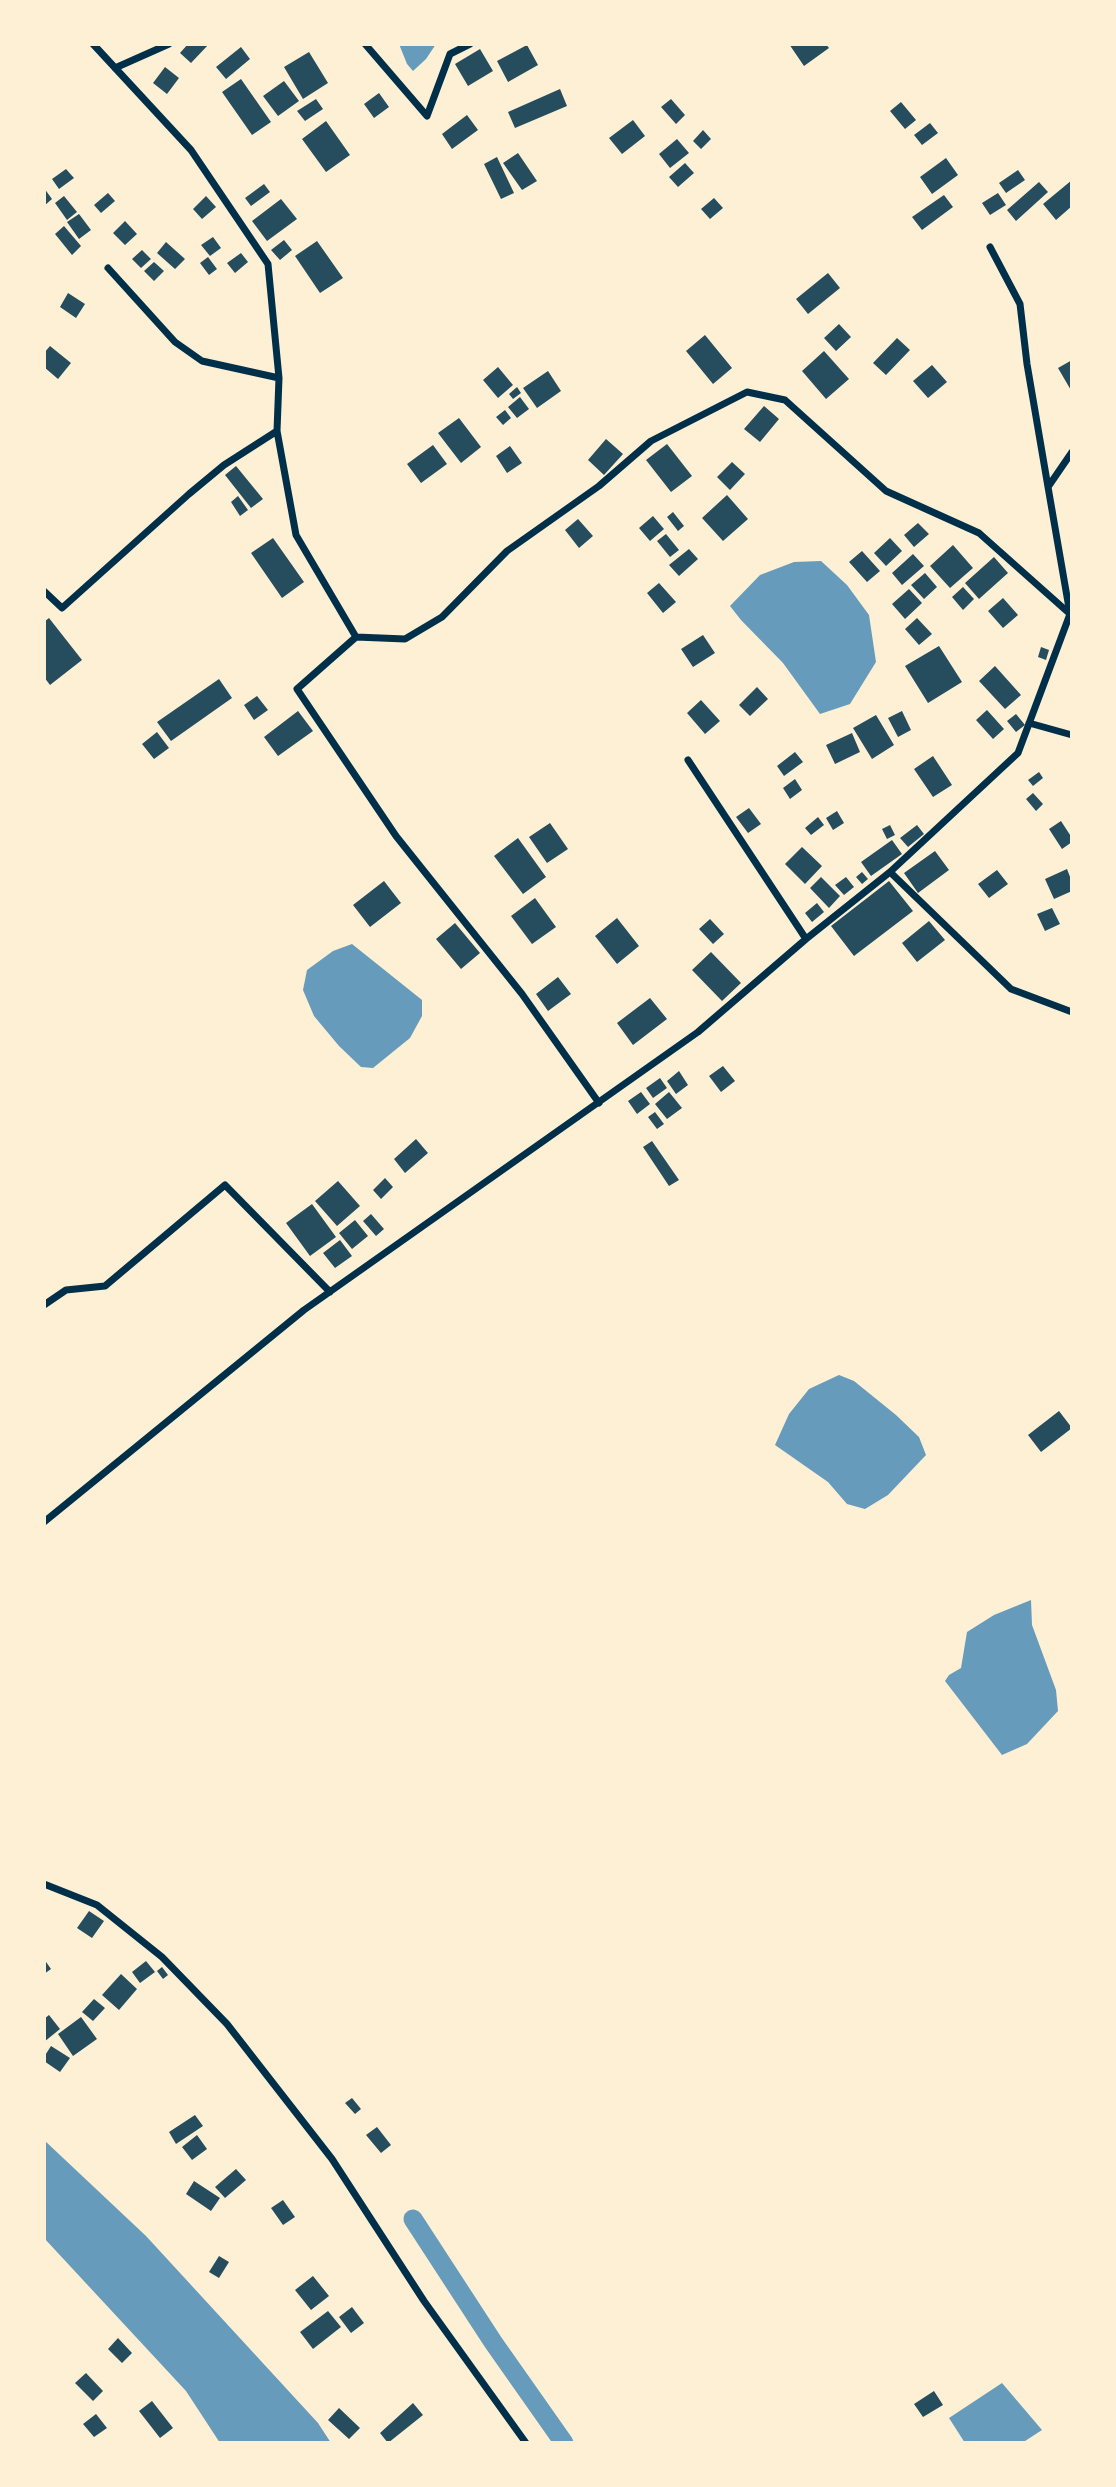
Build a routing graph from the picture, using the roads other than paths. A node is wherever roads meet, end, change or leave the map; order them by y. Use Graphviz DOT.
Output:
graph roads {
  1 [pos="93,44"];
  2 [pos="169,44"];
  3 [pos="365,44"];
  4 [pos="470,44"];
  5 [pos="115,68"];
  6 [pos="990,247"];
  7 [pos="108,268"];
  8 [pos="279,377"];
  9 [pos="277,431"];
  10 [pos="1072,452"];
  11 [pos="1048,486"];
  12 [pos="44,591"];
  13 [pos="1070,614"];
  14 [pos="356,637"];
  15 [pos="1029,723"];
  16 [pos="1072,735"];
  17 [pos="688,760"];
  18 [pos="890,872"];
  19 [pos="806,939"];
  20 [pos="1072,1012"];
  21 [pos="600,1103"];
  22 [pos="330,1292"];
  23 [pos="44,1305"];
  24 [pos="44,1522"];
  25 [pos="44,1884"];
  26 [pos="526,2443"];
  1 -- 5 [label="street"];
  2 -- 5 [label="street"];
  3 -- 4 [label="street"];
  5 -- 8 [label="street"];
  6 -- 11 [label="street"];
  7 -- 8 [label="street"];
  8 -- 9 [label="street"];
  9 -- 12 [label="street"];
  9 -- 14 [label="street"];
  10 -- 11 [label="street"];
  11 -- 13 [label="street"];
  13 -- 14 [label="street"];
  13 -- 15 [label="street"];
  14 -- 21 [label="street"];
  15 -- 16 [label="street"];
  15 -- 18 [label="street"];
  17 -- 19 [label="street"];
  18 -- 19 [label="street"];
  18 -- 20 [label="street"];
  19 -- 21 [label="street"];
  21 -- 22 [label="street"];
  22 -- 23 [label="street"];
  22 -- 24 [label="street"];
  25 -- 26 [label="street"];
}
